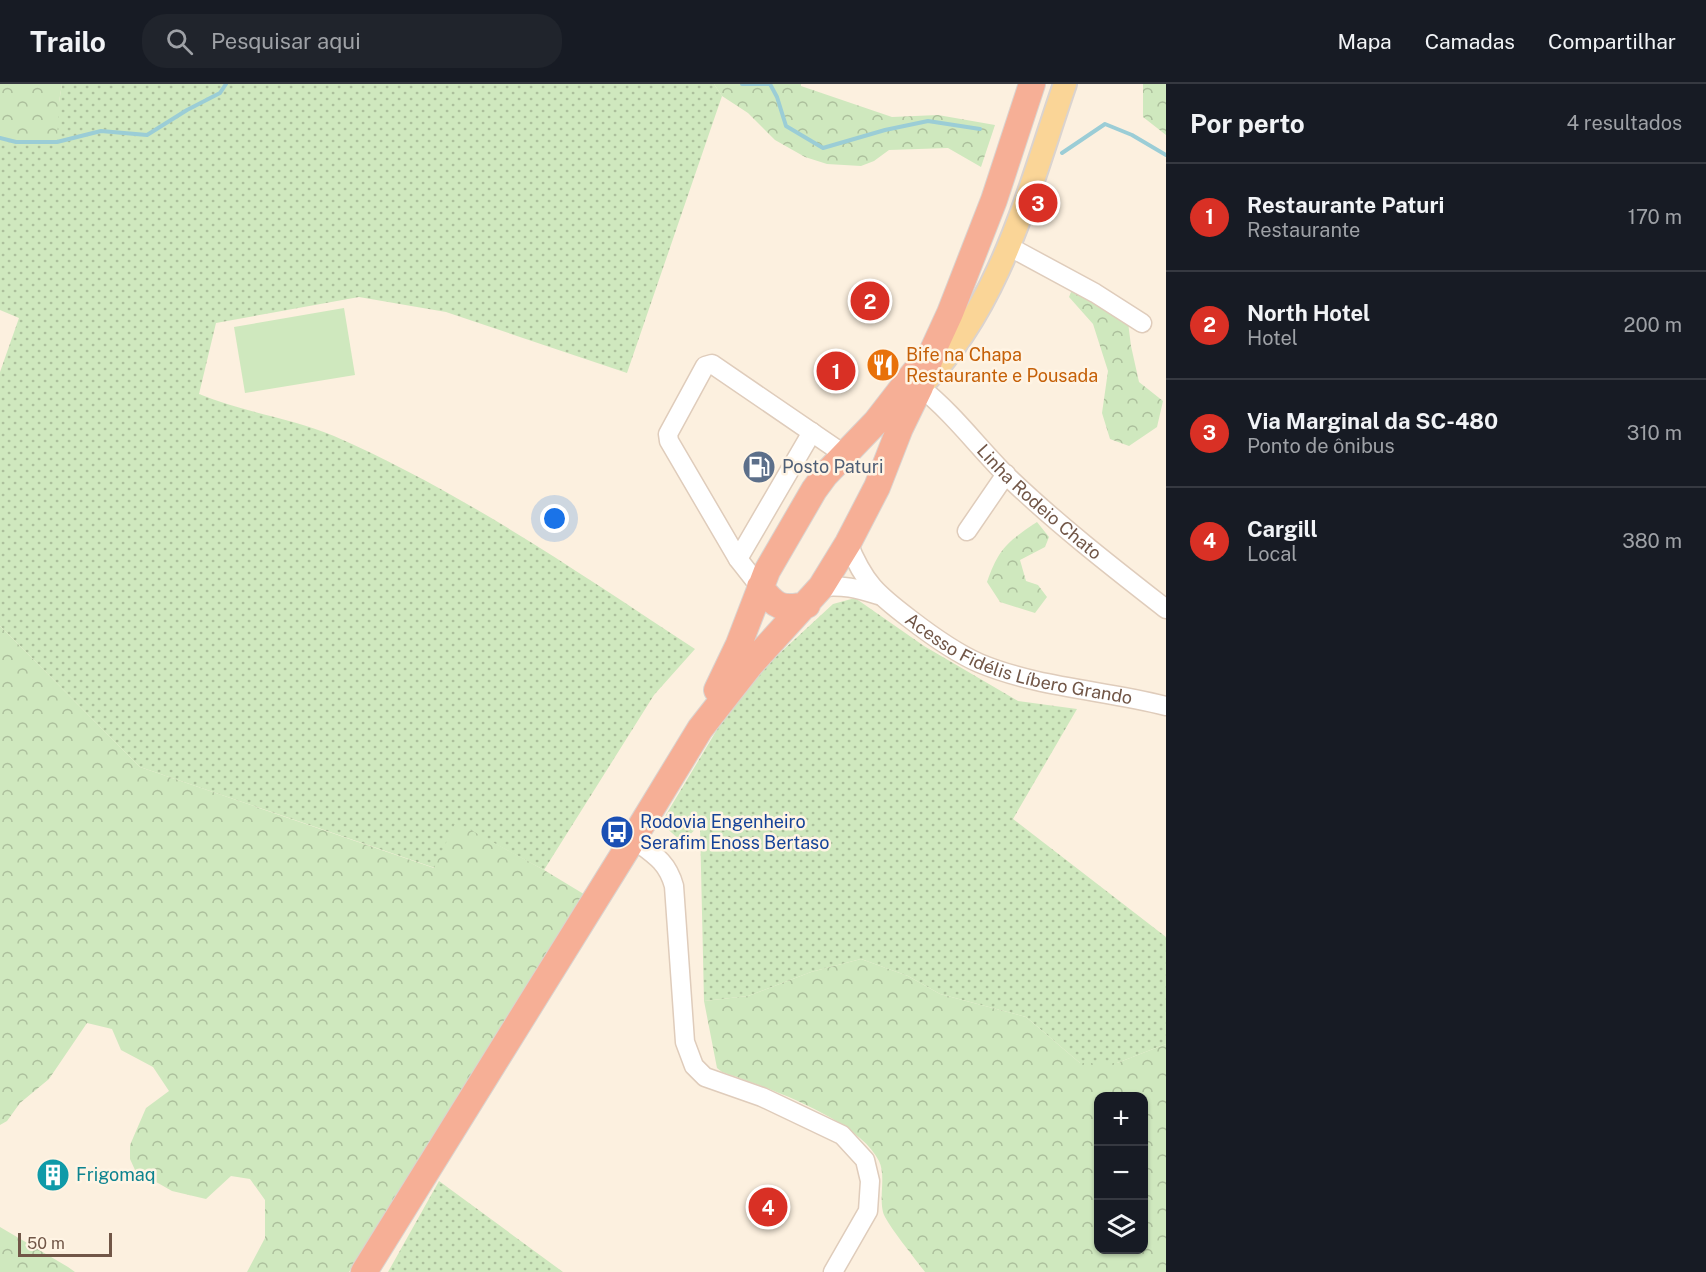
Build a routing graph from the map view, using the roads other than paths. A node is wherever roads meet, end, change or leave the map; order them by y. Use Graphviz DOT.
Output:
graph roads {
  1 [pos="1032,84"];
  2 [pos="1065,84"];
  3 [pos="1008,246"];
  4 [pos="1142,323"];
  5 [pos="933,350"];
  6 [pos="920,387"];
  7 [pos="812,432"];
  8 [pos="844,455"];
  9 [pos="1006,474"];
  10 [pos="876,487"];
  11 [pos="967,531"];
  12 [pos="848,543"];
  13 [pos="738,559"];
  14 [pos="760,587"];
  15 [pos="814,596"];
  16 [pos="879,596"];
  17 [pos="1166,609"];
  18 [pos="1166,706"];
  19 [pos="700,729"];
  20 [pos="633,839"];
  21 [pos="364,1272"];
  22 [pos="833,1272"];
  1 -- 5 [label="highway"];
  2 -- 3 [label="main road"];
  3 -- 4 [label="street"];
  3 -- 6 [label="main road"];
  5 -- 6 [label="highway"];
  5 -- 8 [label="highway"];
  6 -- 9 [label="street, Linha Rodeio Chato"];
  6 -- 10 [label="highway"];
  7 -- 8 [label="street"];
  7 -- 13 [label="street"];
  7 -- 13 [label="street"];
  8 -- 10 [label="highway"];
  8 -- 14 [label="highway"];
  9 -- 11 [label="street"];
  9 -- 17 [label="street, Linha Rodeio Chato"];
  10 -- 12 [label="highway"];
  12 -- 15 [label="highway"];
  12 -- 16 [label="street, Acesso Fidélis Líbero Grando"];
  13 -- 14 [label="street"];
  14 -- 15 [label="highway"];
  14 -- 19 [label="highway"];
  15 -- 16 [label="street, Acesso Fidélis Líbero Grando"];
  15 -- 19 [label="highway"];
  16 -- 18 [label="street, Acesso Fidélis Líbero Grando"];
  19 -- 20 [label="highway"];
  20 -- 21 [label="highway"];
  20 -- 22 [label="street"];
}
